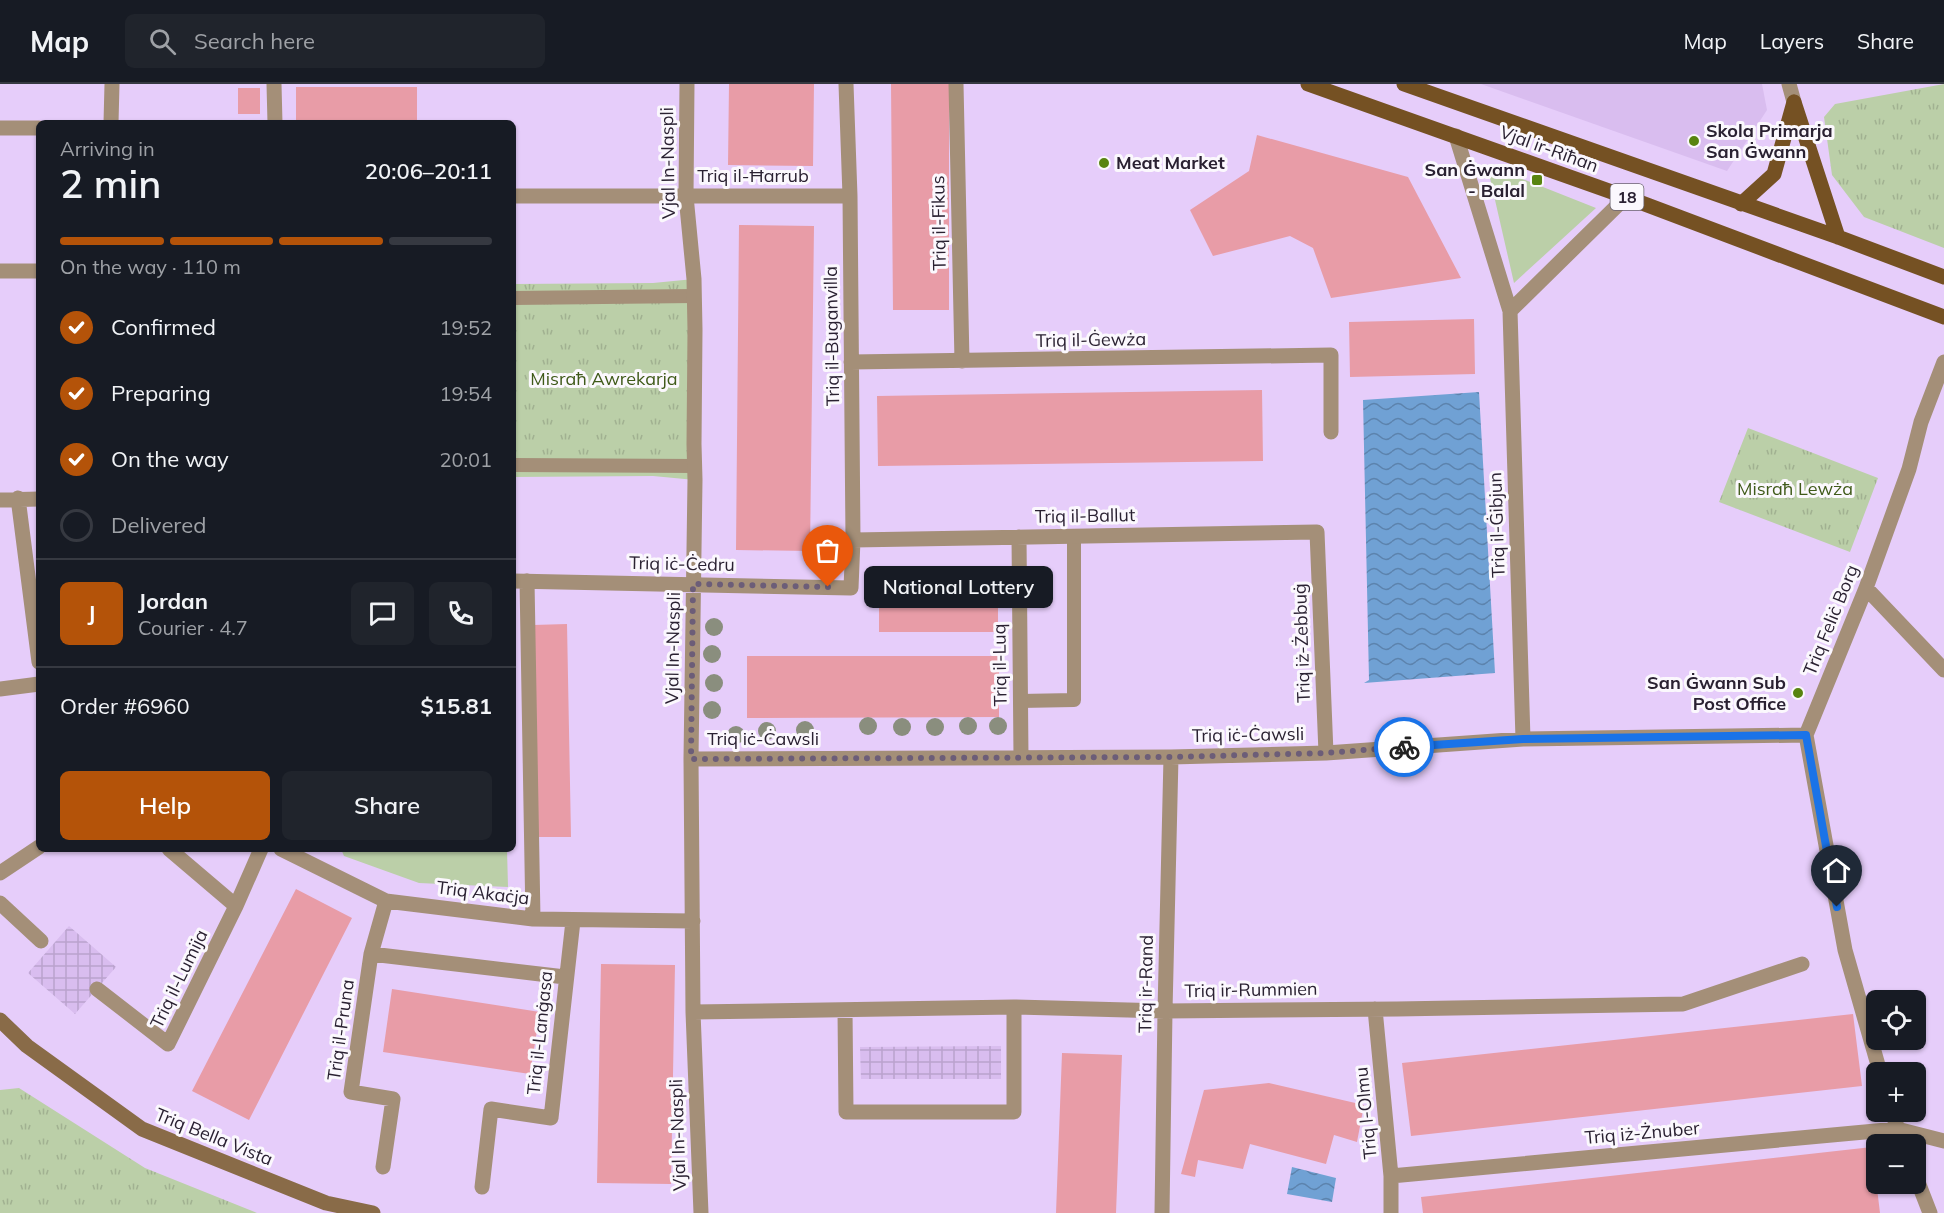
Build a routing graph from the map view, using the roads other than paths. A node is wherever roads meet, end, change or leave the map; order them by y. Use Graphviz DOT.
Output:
graph roads {
  1 [pos="112,84"];
  2 [pos="274,84"];
  3 [pos="687,84"];
  4 [pos="846,84"];
  5 [pos="956,84"];
  6 [pos="1308,84"];
  7 [pos="1404,84"];
  8 [pos="1789,84"];
  9 [pos="1794,102"];
  10 [pos="111,120"];
  11 [pos="275,120"];
  12 [pos="0,128"];
  13 [pos="36,128"];
  14 [pos="1456,136"];
  15 [pos="516,196"];
  16 [pos="686,196"];
  17 [pos="850,196"];
  18 [pos="1626,197"];
  19 [pos="1741,204"];
  20 [pos="1838,237"];
  21 [pos="0,271"];
  22 [pos="36,271"];
  23 [pos="1944,277"];
  24 [pos="694,296"];
  25 [pos="516,298"];
  26 [pos="1510,311"];
  27 [pos="1944,317"];
  28 [pos="962,361"];
  29 [pos="851,362"];
  30 [pos="1944,362"];
  31 [pos="1331,432"];
  32 [pos="516,465"];
  33 [pos="695,466"];
  34 [pos="18,498"];
  35 [pos="36,499"];
  36 [pos="0,500"];
  37 [pos="1317,532"];
  38 [pos="1074,536"];
  39 [pos="1018,537"];
  40 [pos="853,540"];
  41 [pos="520,581"];
  42 [pos="693,584"];
  43 [pos="851,588"];
  44 [pos="1866,588"];
  45 [pos="36,639"];
  46 [pos="1944,670"];
  47 [pos="36,684"];
  48 [pos="0,688"];
  49 [pos="1020,701"];
  50 [pos="1806,735"];
  51 [pos="1523,739"];
  52 [pos="1326,753"];
  53 [pos="1021,757"];
  54 [pos="1171,757"];
  55 [pos="691,759"];
  56 [pos="36,849"];
  57 [pos="173,852"];
  58 [pos="260,852"];
  59 [pos="287,852"];
  60 [pos="0,873"];
  61 [pos="386,901"];
  62 [pos="0,903"];
  63 [pos="236,906"];
  64 [pos="533,920"];
  65 [pos="573,921"];
  66 [pos="693,921"];
  67 [pos="41,941"];
  68 [pos="371,954"];
  69 [pos="1802,964"];
  70 [pos="565,977"];
  71 [pos="97,989"];
  72 [pos="1014,1007"];
  73 [pos="1375,1009"];
  74 [pos="845,1010"];
  75 [pos="1165,1011"];
  76 [pos="693,1012"];
  77 [pos="0,1020"];
  78 [pos="1877,1062"];
  79 [pos="1895,1122"];
  80 [pos="1897,1129"];
  81 [pos="1899,1134"];
  82 [pos="1944,1141"];
  83 [pos="383,1167"];
  84 [pos="1391,1176"];
  85 [pos="482,1187"];
  86 [pos="1923,1194"];
  87 [pos="373,1213"];
  88 [pos="701,1213"];
  89 [pos="1162,1213"];
  90 [pos="1391,1213"];
  91 [pos="1930,1213"];
  1 -- 10 [label="street"];
  2 -- 11 [label="street"];
  3 -- 16 [label="street, Vjal In-Naspli"];
  4 -- 17 [label="street, Triq il-Buganvilla"];
  5 -- 28 [label="street, Triq il-Fikus"];
  6 -- 14 [label="main road, Vjal ir-Riħan / 18"];
  7 -- 19 [label="main road, Vjal ir-Riħan / 18"];
  8 -- 9 [label="street"];
  9 -- 19 [label="main road"];
  9 -- 20 [label="main road"];
  12 -- 13 [label="street"];
  14 -- 18 [label="main road, Vjal ir-Riħan / 18"];
  14 -- 26 [label="street, Triq il-Ġibjun"];
  15 -- 16 [label="street, Triq il-Ħarrub"];
  16 -- 17 [label="street, Triq il-Ħarrub"];
  16 -- 24 [label="street, Vjal In-Naspli"];
  17 -- 29 [label="street, Triq il-Buganvilla"];
  18 -- 26 [label="street"];
  18 -- 27 [label="main road, Vjal ir-Riħan / 18"];
  19 -- 20 [label="main road, Vjal ir-Riħan / 18"];
  20 -- 23 [label="main road, Vjal ir-Riħan / 18"];
  21 -- 22 [label="street"];
  24 -- 25 [label="lane"];
  24 -- 33 [label="street, Vjal In-Naspli"];
  26 -- 51 [label="street, Triq il-Ġibjun"];
  28 -- 29 [label="street, Triq il-Ġewża"];
  28 -- 31 [label="street, Triq il-Ġewża"];
  29 -- 40 [label="street, Triq il-Buganvilla"];
  30 -- 44 [label="street, Triq Feliċ Borg"];
  32 -- 33 [label="lane"];
  33 -- 42 [label="street, Vjal In-Naspli"];
  34 -- 35 [label="street"];
  34 -- 36 [label="street"];
  34 -- 45 [label="street"];
  37 -- 38 [label="street, Triq il-Ballut"];
  37 -- 52 [label="street, Triq iż-Żebbuġ"];
  38 -- 39 [label="street, Triq il-Ballut"];
  38 -- 49 [label="lane"];
  39 -- 40 [label="street, Triq il-Ballut"];
  39 -- 49 [label="street, Triq il-Luq"];
  40 -- 43 [label="street, Triq il-Buganvilla"];
  41 -- 42 [label="street, Triq iċ-Ċedru"];
  41 -- 64 [label="street"];
  42 -- 43 [label="street, Triq iċ-Ċedru"];
  42 -- 55 [label="street, Vjal In-Naspli"];
  44 -- 46 [label="street"];
  44 -- 50 [label="street, Triq Feliċ Borg"];
  47 -- 48 [label="street"];
  49 -- 53 [label="street, Triq il-Luq"];
  50 -- 51 [label="street, Triq iċ-Ċawsli"];
  50 -- 78 [label="street"];
  51 -- 52 [label="street, Triq iċ-Ċawsli"];
  52 -- 54 [label="street, Triq iċ-Ċawsli"];
  53 -- 54 [label="street, Triq iċ-Ċawsli"];
  53 -- 55 [label="street, Triq iċ-Ċawsli"];
  54 -- 75 [label="street, Triq ir-Rand"];
  55 -- 66 [label="street, Vjal In-Naspli"];
  56 -- 60 [label="street"];
  57 -- 63 [label="street"];
  58 -- 63 [label="street, Triq il-Lumija"];
  59 -- 61 [label="street, Triq Akaċja"];
  61 -- 64 [label="street, Triq Akaċja"];
  61 -- 68 [label="street, Triq il-Pruna"];
  62 -- 67 [label="street"];
  63 -- 71 [label="street, Triq il-Lumija"];
  64 -- 65 [label="street, Triq Akaċja"];
  65 -- 66 [label="street, Triq Akaċja"];
  65 -- 70 [label="street, Triq il-Lanġasa"];
  66 -- 76 [label="street, Vjal In-Naspli"];
  68 -- 70 [label="street"];
  68 -- 83 [label="street, Triq il-Pruna"];
  69 -- 73 [label="street, Triq ir-Rummien"];
  70 -- 85 [label="street, Triq il-Lanġasa"];
  72 -- 74 [label="street, Triq ir-Rummien"];
  72 -- 74 [label="street"];
  72 -- 75 [label="street, Triq ir-Rummien"];
  73 -- 75 [label="street, Triq ir-Rummien"];
  73 -- 84 [label="street, Triq l-Olmu"];
  74 -- 76 [label="street, Triq ir-Rummien"];
  75 -- 89 [label="street, Triq ir-Rand"];
  76 -- 88 [label="street, Vjal In-Naspli"];
  77 -- 87 [label="main road, Triq Bella Vista"];
  79 -- 80 [label="street"];
  80 -- 81 [label="street"];
  80 -- 82 [label="street"];
  80 -- 84 [label="street, Triq iż-Żnuber"];
  84 -- 90 [label="street, Triq l-Olmu"];
  86 -- 91 [label="street"];
}
